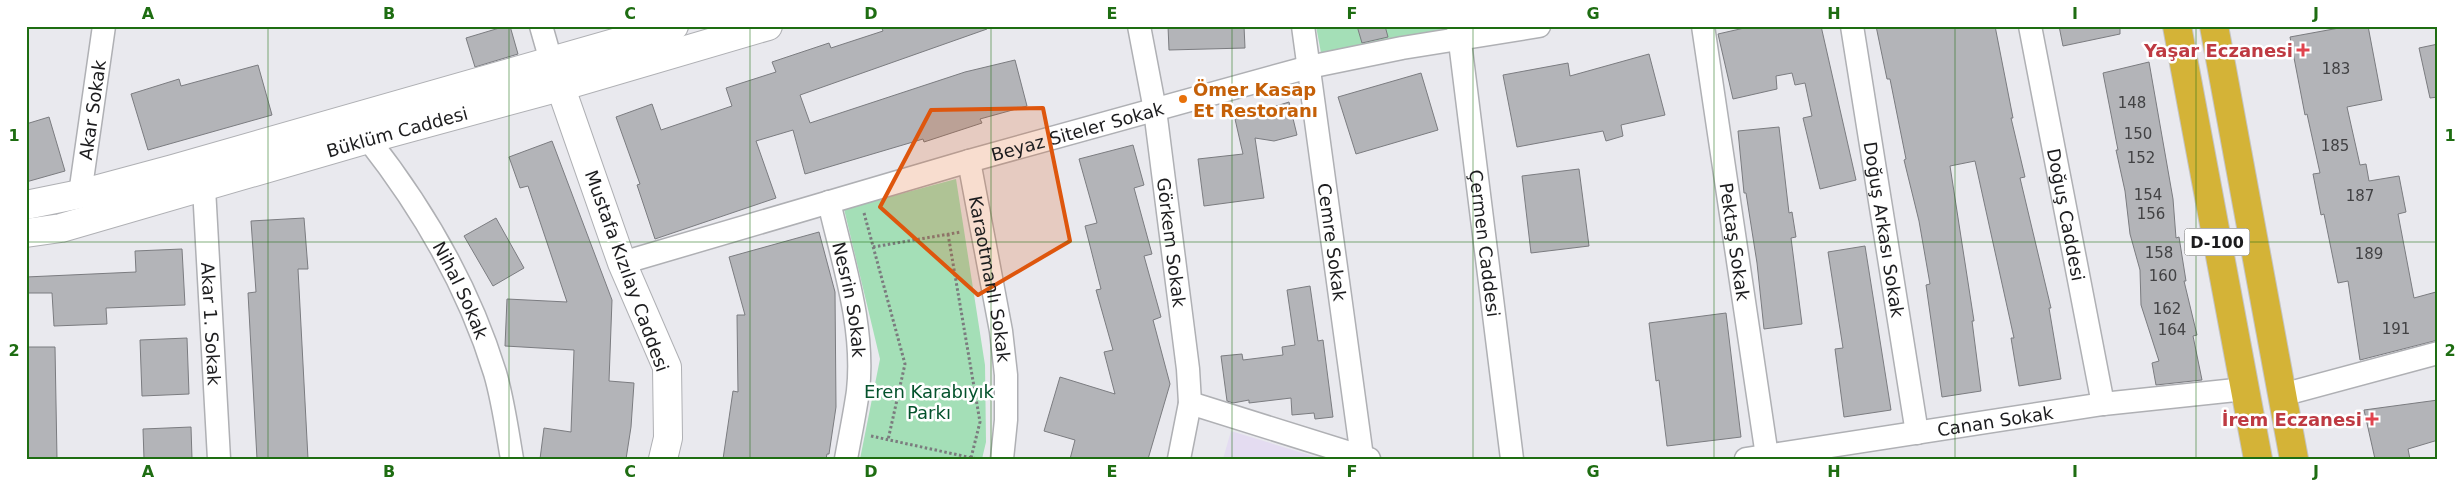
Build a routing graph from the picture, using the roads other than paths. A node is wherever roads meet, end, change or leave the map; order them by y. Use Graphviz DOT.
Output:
graph roads {
  1 [pos="104,26"];
  2 [pos="541,26"];
  3 [pos="674,26"];
  4 [pos="768,26"];
  5 [pos="1139,26"];
  6 [pos="1303,26"];
  7 [pos="1539,26"];
  8 [pos="1703,26"];
  9 [pos="1852,26"];
  10 [pos="2030,26"];
  11 [pos="2176,26"];
  12 [pos="2214,26"];
  13 [pos="1458,33"];
  14 [pos="551,61"];
  15 [pos="1310,67"];
  16 [pos="560,87"];
  17 [pos="1154,110"];
  18 [pos="368,139"];
  19 [pos="969,160"];
  20 [pos="204,188"];
  21 [pos="80,194"];
  22 [pos="829,202"];
  23 [pos="26,205"];
  24 [pos="26,233"];
  25 [pos="622,263"];
  26 [pos="2438,353"];
  27 [pos="2245,390"];
  28 [pos="2282,395"];
  29 [pos="1190,404"];
  30 [pos="2103,404"];
  31 [pos="1917,433"];
  32 [pos="1756,457"];
  33 [pos="1366,458"];
  34 [pos="220,459"];
  35 [pos="512,459"];
  36 [pos="663,459"];
  37 [pos="846,459"];
  38 [pos="1002,459"];
  39 [pos="1179,459"];
  40 [pos="1512,459"];
  41 [pos="2258,459"];
  42 [pos="2294,459"];
  1 -- 21 [label="street, Akar Sokak"];
  2 -- 14 [label="street"];
  3 -- 14 [label="main road, Büklüm Caddesi"];
  4 -- 16 [label="main road, Büklüm Caddesi"];
  5 -- 17 [label="street, Görkem Sokak"];
  6 -- 15 [label="street, Cemre Sokak"];
  7 -- 13 [label="street, Beyaz Siteler Sokak"];
  8 -- 32 [label="street, Pektaş Sokak"];
  9 -- 31 [label="street, Doğuş Arkası Sokak"];
  10 -- 30 [label="street, Doğuş Caddesi"];
  11 -- 27 [label="highway, D-100"];
  12 -- 28 [label="highway, D-100"];
  13 -- 15 [label="street, Beyaz Siteler Sokak"];
  13 -- 40 [label="street, Çermen Caddesi"];
  14 -- 16 [label="main road, Mustafa Kızılay Caddesi"];
  14 -- 21 [label="main road, Büklüm Caddesi"];
  15 -- 17 [label="street, Beyaz Siteler Sokak"];
  15 -- 33 [label="street, Cemre Sokak"];
  16 -- 18 [label="main road, Büklüm Caddesi"];
  16 -- 25 [label="main road, Mustafa Kızılay Caddesi"];
  17 -- 19 [label="street, Beyaz Siteler Sokak"];
  17 -- 29 [label="street, Görkem Sokak"];
  18 -- 20 [label="main road, Büklüm Caddesi"];
  18 -- 35 [label="street, Nihal Sokak"];
  19 -- 22 [label="street, Beyaz Siteler Sokak"];
  19 -- 38 [label="street, Karaotmanlı Sokak"];
  20 -- 24 [label="main road, Büklüm Caddesi"];
  20 -- 34 [label="street, Akar 1. Sokak"];
  21 -- 23 [label="main road, Büklüm Caddesi"];
  22 -- 25 [label="street, Beyaz Siteler Sokak"];
  22 -- 37 [label="street, Nesrin Sokak"];
  25 -- 36 [label="main road, Mustafa Kızılay Caddesi"];
  26 -- 28 [label="street"];
  27 -- 30 [label="street, Canan Sokak"];
  27 -- 41 [label="highway, D-100"];
  28 -- 42 [label="highway, D-100"];
  29 -- 33 [label="street"];
  29 -- 39 [label="street, Görkem Sokak"];
  30 -- 31 [label="street, Canan Sokak"];
  31 -- 32 [label="street, Canan Sokak"];
}
